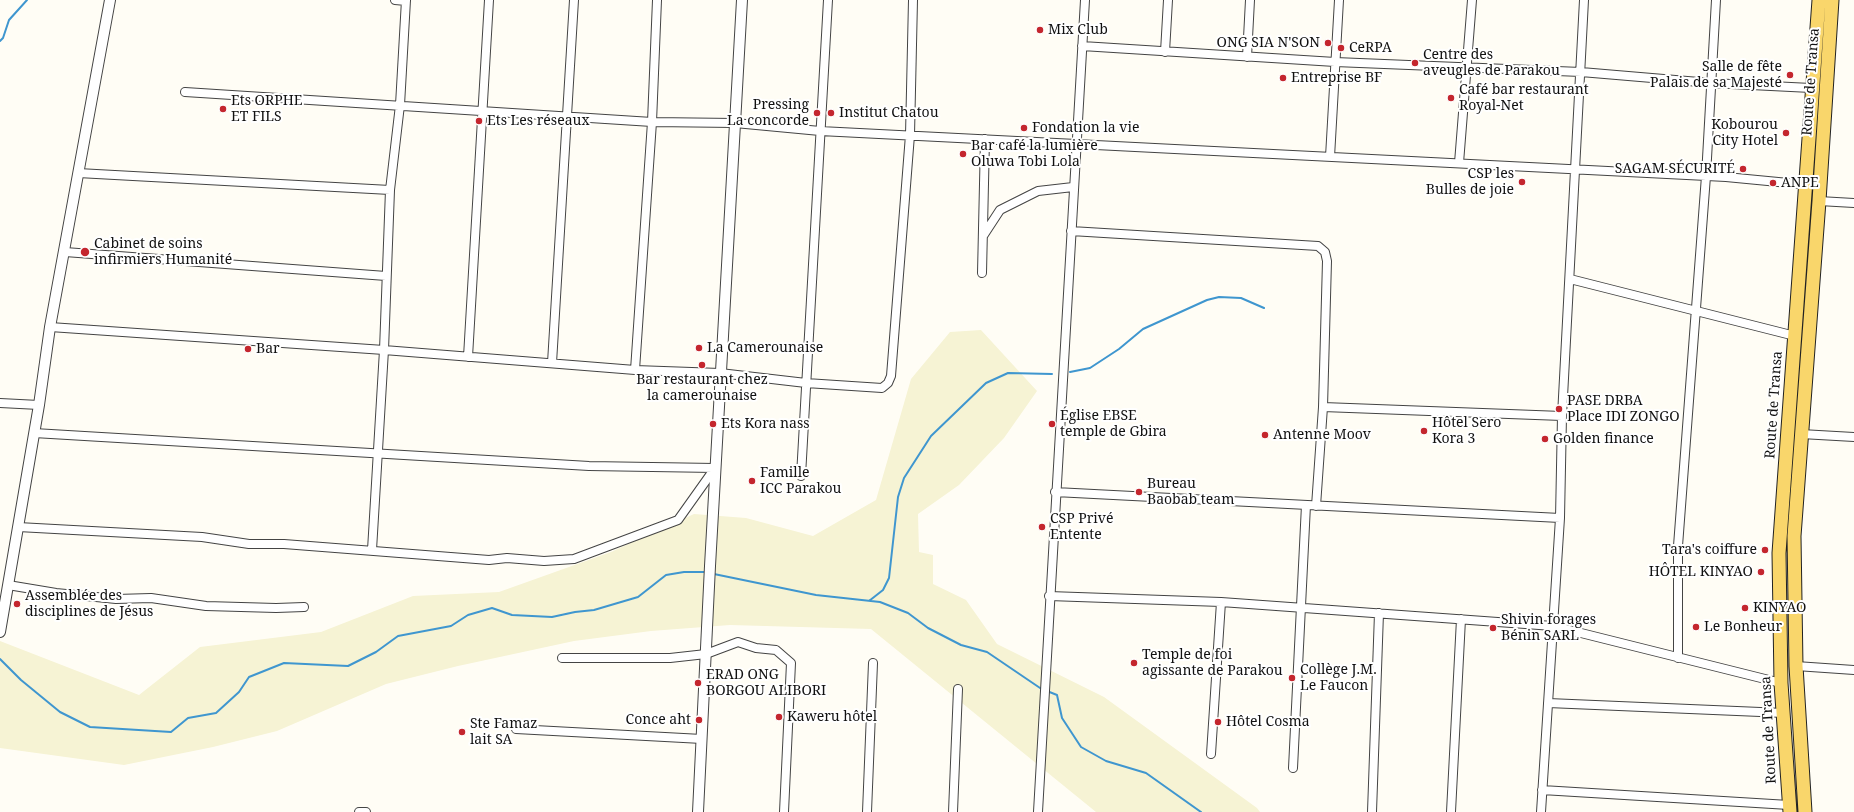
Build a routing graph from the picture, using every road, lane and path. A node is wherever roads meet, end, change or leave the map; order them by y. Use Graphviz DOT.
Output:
graph roads {
  1 [pos="110,0"];
  2 [pos="395,0"];
  3 [pos="406,0"];
  4 [pos="489,0"];
  5 [pos="574,0"];
  6 [pos="657,0"];
  7 [pos="742,0"];
  8 [pos="828,0"];
  9 [pos="913,0"];
  10 [pos="1085,0"];
  11 [pos="1168,0"];
  12 [pos="1250,0"];
  13 [pos="1339,0"];
  14 [pos="1472,0"];
  15 [pos="1584,0"];
  16 [pos="1716,0"];
  17 [pos="1819,0"];
  18 [pos="1832,0"];
  19 [pos="1082,46"];
  20 [pos="1165,52"];
  21 [pos="1247,57"];
  22 [pos="1335,62"];
  23 [pos="1467,69"];
  24 [pos="1581,72"];
  25 [pos="1711,83"];
  26 [pos="1811,88"];
  27 [pos="185,92"];
  28 [pos="400,105"];
  29 [pos="483,110"];
  30 [pos="567,116"];
  31 [pos="652,122"];
  32 [pos="735,123"];
  33 [pos="820,131"];
  34 [pos="910,135"];
  35 [pos="985,139"];
  36 [pos="1076,144"];
  37 [pos="1330,157"];
  38 [pos="1459,164"];
  39 [pos="1574,169"];
  40 [pos="78,173"];
  41 [pos="1706,176"];
  42 [pos="1806,184"];
  43 [pos="1820,186"];
  44 [pos="1074,187"];
  45 [pos="390,190"];
  46 [pos="1819,201"];
  47 [pos="1854,203"];
  48 [pos="1071,231"];
  49 [pos="983,237"];
  50 [pos="65,252"];
  51 [pos="982,273"];
  52 [pos="386,276"];
  53 [pos="1570,279"];
  54 [pos="1696,310"];
  55 [pos="50,327"];
  56 [pos="1795,336"];
  57 [pos="384,350"];
  58 [pos="468,356"];
  59 [pos="552,363"];
  60 [pos="635,370"];
  61 [pos="720,373"];
  62 [pos="806,383"];
  63 [pos="0,403"];
  64 [pos="39,405"];
  65 [pos="1323,407"];
  66 [pos="1562,416"];
  67 [pos="34,433"];
  68 [pos="1801,434"];
  69 [pos="1854,437"];
  70 [pos="378,454"];
  71 [pos="715,468"];
  72 [pos="801,476"];
  73 [pos="1055,492"];
  74 [pos="1306,505"];
  75 [pos="1316,506"];
  76 [pos="1560,518"];
  77 [pos="18,527"];
  78 [pos="372,550"];
  79 [pos="8,585"];
  80 [pos="1049,596"];
  81 [pos="1221,602"];
  82 [pos="304,607"];
  83 [pos="1302,608"];
  84 [pos="1379,613"];
  85 [pos="1461,619"];
  86 [pos="1553,626"];
  87 [pos="0,632"];
  88 [pos="706,654"];
  89 [pos="562,658"];
  90 [pos="1678,658"];
  91 [pos="873,663"];
  92 [pos="1796,666"];
  93 [pos="1854,670"];
  94 [pos="1781,683"];
  95 [pos="958,689"];
  96 [pos="1548,703"];
  97 [pos="1784,713"];
  98 [pos="516,729"];
  99 [pos="702,739"];
  100 [pos="1211,754"];
  101 [pos="1293,768"];
  102 [pos="1542,790"];
  103 [pos="1790,808"];
  104 [pos="359,812"];
  105 [pos="366,812"];
  106 [pos="698,812"];
  107 [pos="784,812"];
  108 [pos="867,812"];
  109 [pos="953,812"];
  110 [pos="1038,812"];
  111 [pos="1372,812"];
  112 [pos="1451,812"];
  113 [pos="1541,812"];
  114 [pos="1805,812"];
  1 -- 40 [label="street"];
  2 -- 3 [label="street"];
  3 -- 28 [label="street"];
  4 -- 29 [label="street"];
  5 -- 30 [label="street"];
  6 -- 31 [label="street"];
  7 -- 32 [label="street"];
  8 -- 33 [label="street"];
  9 -- 34 [label="street"];
  10 -- 19 [label="street"];
  11 -- 20 [label="street"];
  12 -- 21 [label="street"];
  13 -- 22 [label="street"];
  14 -- 23 [label="street"];
  15 -- 24 [label="street"];
  16 -- 25 [label="street"];
  17 -- 26 [label="main road, Route de Transa"];
  18 -- 43 [label="main road, Route de Transa"];
  19 -- 20 [label="street"];
  19 -- 36 [label="street"];
  20 -- 21 [label="street"];
  21 -- 22 [label="street"];
  22 -- 23 [label="street"];
  22 -- 37 [label="street"];
  23 -- 24 [label="street"];
  23 -- 38 [label="street"];
  24 -- 25 [label="street"];
  24 -- 39 [label="street"];
  25 -- 26 [label="street"];
  25 -- 41 [label="street"];
  26 -- 42 [label="main road, Route de Transa"];
  27 -- 28 [label="street"];
  28 -- 29 [label="street"];
  28 -- 45 [label="street"];
  29 -- 30 [label="street"];
  29 -- 58 [label="street"];
  30 -- 31 [label="street"];
  30 -- 59 [label="street"];
  31 -- 32 [label="street"];
  31 -- 60 [label="street"];
  32 -- 33 [label="street"];
  32 -- 61 [label="street"];
  33 -- 34 [label="street"];
  33 -- 62 [label="street"];
  34 -- 35 [label="street"];
  34 -- 62 [label="street"];
  35 -- 36 [label="street"];
  35 -- 49 [label="street"];
  36 -- 37 [label="street"];
  36 -- 44 [label="street"];
  37 -- 38 [label="street"];
  38 -- 39 [label="street"];
  39 -- 41 [label="street"];
  39 -- 53 [label="street"];
  40 -- 45 [label="street"];
  40 -- 50 [label="street"];
  41 -- 42 [label="street"];
  41 -- 54 [label="street"];
  42 -- 43 [label="street"];
  42 -- 56 [label="main road, Route de Transa"];
  43 -- 46 [label="main road, Route de Transa"];
  44 -- 48 [label="street"];
  44 -- 49 [label="street"];
  45 -- 52 [label="street"];
  46 -- 47 [label="street"];
  46 -- 68 [label="main road, Route de Transa"];
  48 -- 65 [label="street"];
  48 -- 73 [label="street"];
  49 -- 51 [label="street"];
  50 -- 52 [label="street"];
  50 -- 55 [label="street"];
  52 -- 57 [label="street"];
  53 -- 54 [label="street"];
  53 -- 66 [label="street"];
  54 -- 56 [label="street"];
  54 -- 90 [label="street"];
  55 -- 57 [label="street"];
  55 -- 64 [label="street"];
  56 -- 94 [label="main road, Route de Transa"];
  57 -- 58 [label="street"];
  57 -- 70 [label="street"];
  58 -- 59 [label="street"];
  59 -- 60 [label="street"];
  60 -- 61 [label="street"];
  61 -- 62 [label="street"];
  61 -- 71 [label="street"];
  62 -- 72 [label="street"];
  63 -- 64 [label="street"];
  64 -- 67 [label="street"];
  65 -- 66 [label="street"];
  65 -- 75 [label="street"];
  66 -- 76 [label="street"];
  67 -- 70 [label="street"];
  67 -- 77 [label="street"];
  68 -- 69 [label="street"];
  68 -- 92 [label="main road, Route de Transa"];
  70 -- 71 [label="street"];
  70 -- 78 [label="street"];
  71 -- 78 [label="street"];
  71 -- 88 [label="street"];
  73 -- 74 [label="street"];
  73 -- 80 [label="street"];
  74 -- 75 [label="street"];
  74 -- 83 [label="street"];
  75 -- 76 [label="street"];
  76 -- 86 [label="street"];
  77 -- 78 [label="street"];
  77 -- 79 [label="street"];
  79 -- 82 [label="street"];
  79 -- 87 [label="street"];
  80 -- 81 [label="street"];
  80 -- 110 [label="street"];
  81 -- 83 [label="street"];
  81 -- 100 [label="street"];
  83 -- 84 [label="street"];
  83 -- 101 [label="street"];
  84 -- 85 [label="street"];
  84 -- 111 [label="street"];
  85 -- 86 [label="street"];
  85 -- 112 [label="street"];
  86 -- 90 [label="street"];
  86 -- 96 [label="street"];
  88 -- 89 [label="street"];
  88 -- 99 [label="street"];
  88 -- 107 [label="street"];
  90 -- 94 [label="street"];
  91 -- 108 [label="street"];
  92 -- 93 [label="street"];
  92 -- 114 [label="main road, Route de Transa"];
  94 -- 97 [label="main road, Route de Transa"];
  95 -- 109 [label="street"];
  96 -- 97 [label="street"];
  96 -- 102 [label="street"];
  97 -- 103 [label="main road, Route de Transa"];
  98 -- 99 [label="street"];
  99 -- 106 [label="street"];
  102 -- 103 [label="street"];
  102 -- 113 [label="street"];
  104 -- 105 [label="street"];
}
